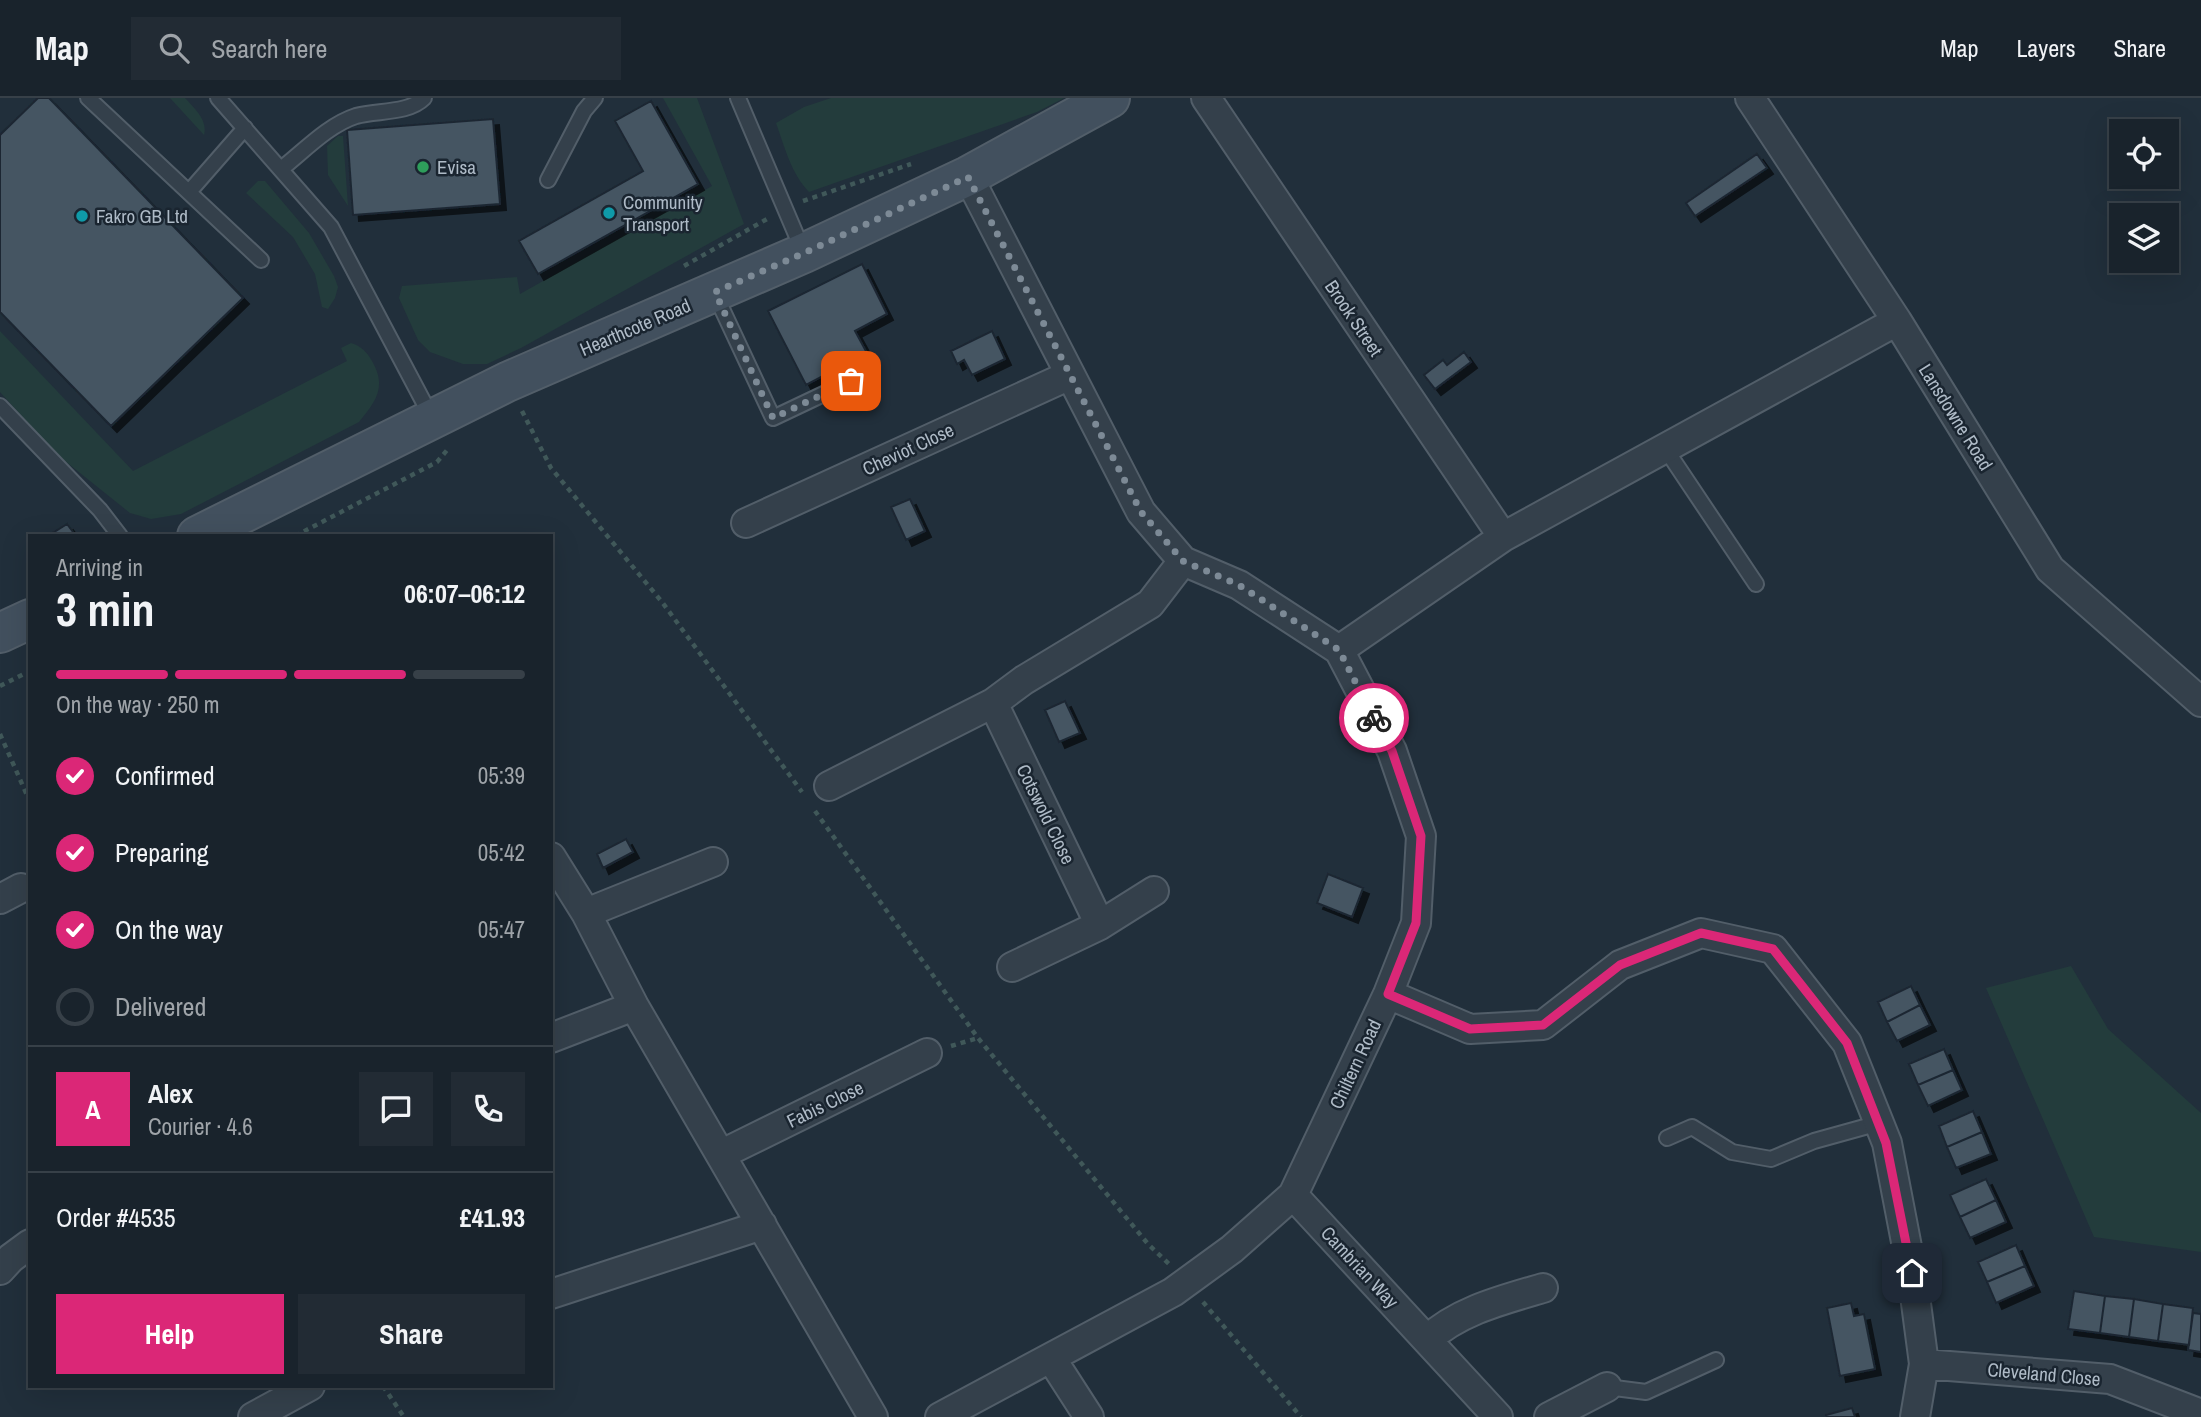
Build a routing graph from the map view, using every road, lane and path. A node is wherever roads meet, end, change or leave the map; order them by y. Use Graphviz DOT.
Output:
graph roads {
  1 [pos="88,98"];
  2 [pos="218,98"];
  3 [pos="424,98"];
  4 [pos="595,98"];
  5 [pos="738,98"];
  6 [pos="1110,98"];
  7 [pos="1206,98"];
  8 [pos="1750,98"];
  9 [pos="245,128"];
  10 [pos="281,169"];
  11 [pos="968,177"];
  12 [pos="548,180"];
  13 [pos="189,192"];
  14 [pos="804,253"];
  15 [pos="261,260"];
  16 [pos="715,292"];
  17 [pos="1896,321"];
  18 [pos="1070,375"];
  19 [pos="851,381"];
  20 [pos="507,382"];
  21 [pos="0,405"];
  22 [pos="432,418"];
  23 [pos="1665,448"];
  24 [pos="746,523"];
  25 [pos="118,534"];
  26 [pos="201,534"];
  27 [pos="1503,537"];
  28 [pos="1183,561"];
  29 [pos="1756,584"];
  30 [pos="28,620"];
  31 [pos="0,633"];
  32 [pos="1339,650"];
  33 [pos="28,672"];
  34 [pos="0,686"];
  35 [pos="2201,702"];
  36 [pos="993,703"];
  37 [pos="0,734"];
  38 [pos="815,796"];
  39 [pos="28,797"];
  40 [pos="553,860"];
  41 [pos="713,862"];
  42 [pos="1154,891"];
  43 [pos="586,913"];
  44 [pos="1100,925"];
  45 [pos="1012,967"];
  46 [pos="1388,994"];
  47 [pos="634,1006"];
  48 [pos="553,1037"];
  49 [pos="927,1053"];
  50 [pos="1879,1124"];
  51 [pos="1667,1138"];
  52 [pos="722,1154"];
  53 [pos="1293,1195"];
  54 [pos="762,1225"];
  55 [pos="28,1245"];
  56 [pos="0,1270"];
  57 [pos="1187,1282"];
  58 [pos="1542,1288"];
  59 [pos="553,1293"];
  60 [pos="1427,1340"];
  61 [pos="1051,1358"];
  62 [pos="1716,1360"];
  63 [pos="1924,1364"];
  64 [pos="1606,1387"];
  65 [pos="306,1388"];
  66 [pos="384,1388"];
  67 [pos="2201,1413"];
  68 [pos="253,1417"];
  69 [pos="404,1417"];
  70 [pos="873,1417"];
  71 [pos="940,1417"];
  72 [pos="1089,1417"];
  73 [pos="1301,1417"];
  74 [pos="1498,1417"];
  75 [pos="1549,1417"];
  76 [pos="1915,1417"];
  1 -- 13 [label="lane"];
  2 -- 9 [label="lane"];
  3 -- 10 [label="lane"];
  4 -- 12 [label="lane"];
  5 -- 14 [label="lane"];
  6 -- 11 [label="street, Hearthcote Road"];
  7 -- 27 [label="street, Brook Street"];
  8 -- 17 [label="street, Lansdowne Road"];
  9 -- 10 [label="lane"];
  9 -- 13 [label="lane"];
  10 -- 22 [label="lane"];
  11 -- 14 [label="street, Hearthcote Road"];
  11 -- 18 [label="street, Chiltern Road"];
  13 -- 15 [label="lane"];
  14 -- 16 [label="street, Hearthcote Road"];
  16 -- 19 [label="lane"];
  16 -- 20 [label="street, Hearthcote Road"];
  17 -- 23 [label="street"];
  17 -- 35 [label="street, Lansdowne Road"];
  18 -- 24 [label="street, Cheviot Close"];
  18 -- 28 [label="street, Chiltern Road"];
  20 -- 22 [label="street, Hearthcote Road"];
  20 -- 38 [label="path"];
  21 -- 25 [label="lane"];
  22 -- 26 [label="street, Hearthcote Road"];
  23 -- 27 [label="street"];
  23 -- 29 [label="lane"];
  27 -- 32 [label="street"];
  28 -- 32 [label="street, Chiltern Road"];
  28 -- 36 [label="street"];
  30 -- 31 [label="street"];
  32 -- 46 [label="street, Chiltern Road"];
  33 -- 34 [label="path"];
  36 -- 38 [label="street"];
  36 -- 44 [label="street, Cotswold Close"];
  37 -- 39 [label="path"];
  38 -- 57 [label="path"];
  40 -- 43 [label="street"];
  41 -- 43 [label="street"];
  42 -- 44 [label="street"];
  43 -- 47 [label="street"];
  44 -- 45 [label="street"];
  46 -- 50 [label="street"];
  46 -- 53 [label="street, Chiltern Road"];
  47 -- 48 [label="street"];
  47 -- 52 [label="street"];
  49 -- 52 [label="street, Fabis Close"];
  50 -- 51 [label="lane"];
  50 -- 63 [label="street"];
  52 -- 54 [label="street"];
  53 -- 57 [label="street, Chiltern Road"];
  53 -- 60 [label="street, Cambrian Way"];
  54 -- 59 [label="street"];
  54 -- 70 [label="street"];
  55 -- 56 [label="street"];
  57 -- 61 [label="street, Chiltern Road"];
  57 -- 73 [label="path"];
  58 -- 60 [label="street"];
  60 -- 74 [label="street, Cambrian Way"];
  61 -- 71 [label="street, Chiltern Road"];
  61 -- 72 [label="street"];
  62 -- 64 [label="lane"];
  63 -- 67 [label="street, Cleveland Close"];
  63 -- 76 [label="street"];
  64 -- 75 [label="street"];
  65 -- 68 [label="street"];
  66 -- 69 [label="path"];
}
